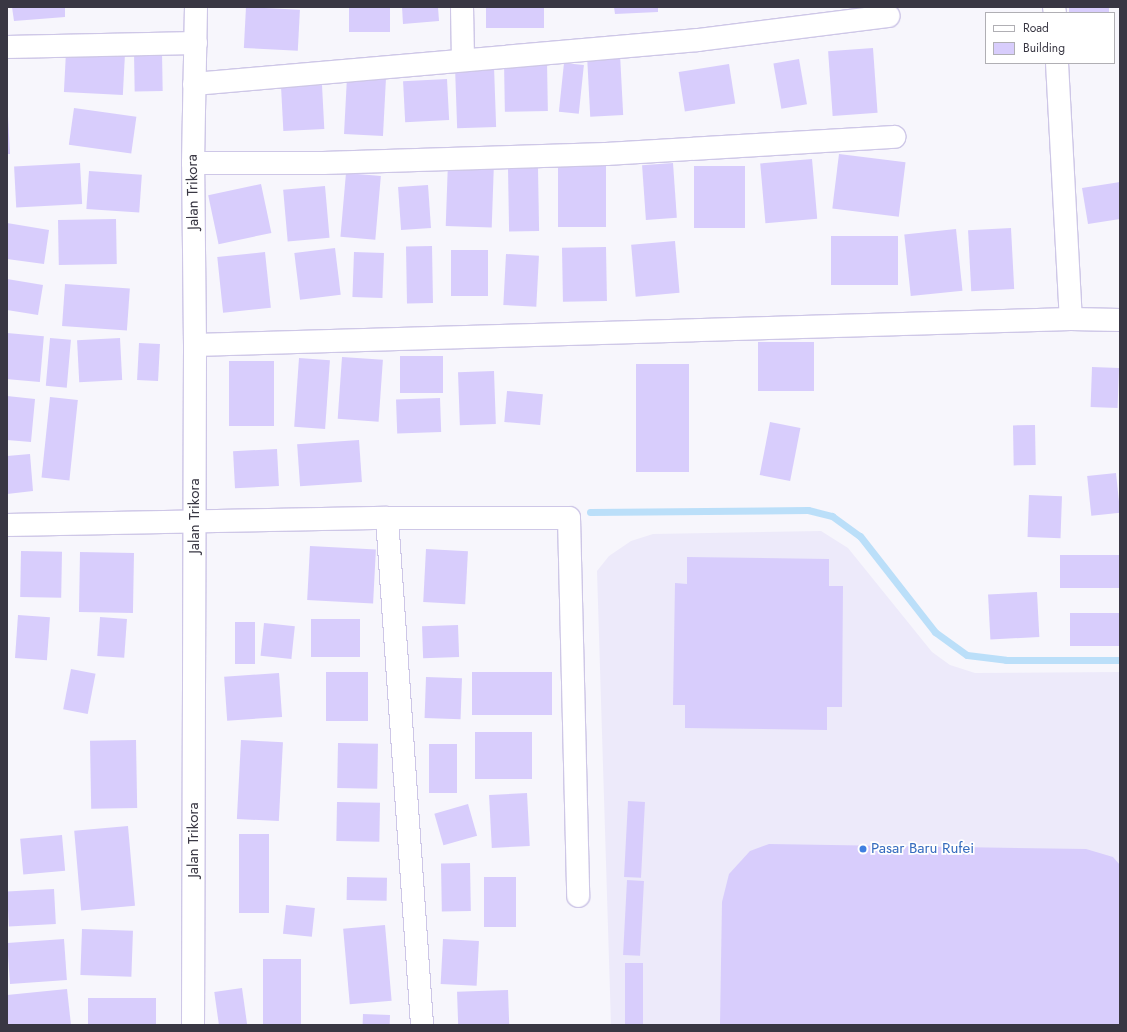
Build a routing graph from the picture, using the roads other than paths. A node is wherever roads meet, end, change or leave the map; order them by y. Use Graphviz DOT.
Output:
graph roads {
  1 [pos="196,7"];
  2 [pos="462,7"];
  3 [pos="888,16"];
  4 [pos="196,43"];
  5 [pos="7,47"];
  6 [pos="463,59"];
  7 [pos="1057,64"];
  8 [pos="194,84"];
  9 [pos="895,137"];
  10 [pos="193,163"];
  11 [pos="1071,319"];
  12 [pos="1120,320"];
  13 [pos="195,345"];
  14 [pos="387,518"];
  15 [pos="195,521"];
  16 [pos="7,525"];
  17 [pos="578,896"];
  18 [pos="193,1025"];
  19 [pos="422,1025"];
  1 -- 4 [label="street, Jalan Trikora"];
  2 -- 6 [label="street"];
  3 -- 6 [label="street"];
  4 -- 5 [label="street"];
  4 -- 8 [label="street, Jalan Trikora"];
  6 -- 8 [label="street"];
  7 -- 11 [label="street"];
  8 -- 10 [label="street, Jalan Trikora"];
  9 -- 10 [label="street"];
  10 -- 13 [label="street, Jalan Trikora"];
  11 -- 12 [label="street"];
  11 -- 13 [label="street"];
  13 -- 15 [label="street, Jalan Trikora"];
  14 -- 15 [label="street"];
  14 -- 17 [label="street"];
  14 -- 19 [label="street"];
  15 -- 16 [label="street"];
  15 -- 18 [label="street, Jalan Trikora"];
}
